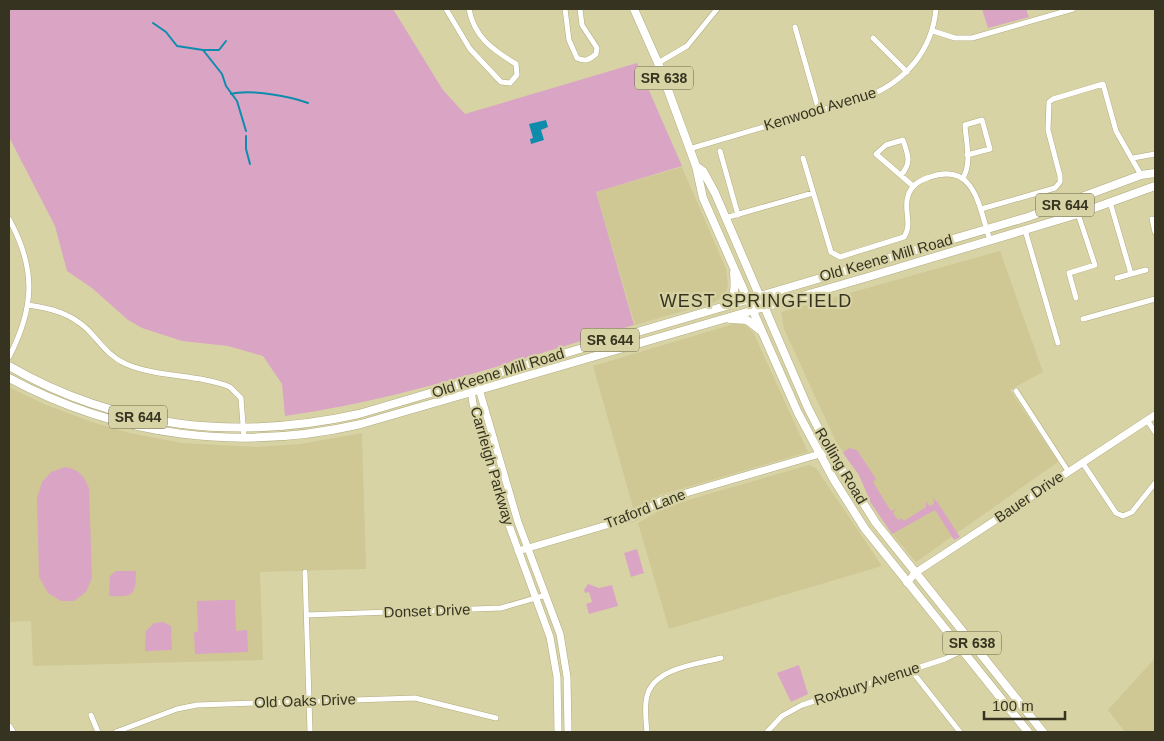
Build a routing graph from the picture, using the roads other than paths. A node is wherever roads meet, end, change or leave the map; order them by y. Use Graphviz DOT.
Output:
graph roads {
  1 [pos="446,9"];
  2 [pos="469,9"];
  3 [pos="565,9"];
  4 [pos="580,9"];
  5 [pos="634,9"];
  6 [pos="715,9"];
  7 [pos="936,9"];
  8 [pos="1072,9"];
  9 [pos="795,27"];
  10 [pos="933,31"];
  11 [pos="873,38"];
  12 [pos="658,63"];
  13 [pos="907,72"];
  14 [pos="819,111"];
  15 [pos="689,149"];
  16 [pos="720,151"];
  17 [pos="1155,154"];
  18 [pos="967,155"];
  19 [pos="803,158"];
  20 [pos="1133,158"];
  21 [pos="696,166"];
  22 [pos="1155,173"];
  23 [pos="901,175"];
  24 [pos="1141,175"];
  25 [pos="963,178"];
  26 [pos="913,186"];
  27 [pos="1155,186"];
  28 [pos="813,193"];
  29 [pos="1110,202"];
  30 [pos="981,209"];
  31 [pos="738,214"];
  32 [pos="1078,214"];
  33 [pos="725,218"];
  34 [pos="9,219"];
  35 [pos="1152,219"];
  36 [pos="986,229"];
  37 [pos="1025,230"];
  38 [pos="1155,232"];
  39 [pos="990,240"];
  40 [pos="733,266"];
  41 [pos="1146,270"];
  42 [pos="1131,274"];
  43 [pos="1117,278"];
  44 [pos="760,296"];
  45 [pos="1076,298"];
  46 [pos="1155,299"];
  47 [pos="747,300"];
  48 [pos="28,305"];
  49 [pos="764,306"];
  50 [pos="752,309"];
  51 [pos="717,310"];
  52 [pos="1083,319"];
  53 [pos="716,320"];
  54 [pos="763,333"];
  55 [pos="1058,343"];
  56 [pos="9,357"];
  57 [pos="9,366"];
  58 [pos="9,378"];
  59 [pos="472,381"];
  60 [pos="479,389"];
  61 [pos="1016,391"];
  62 [pos="471,392"];
  63 [pos="1155,415"];
  64 [pos="1148,420"];
  65 [pos="244,429"];
  66 [pos="1155,432"];
  67 [pos="244,439"];
  68 [pos="830,451"];
  69 [pos="819,454"];
  70 [pos="1082,462"];
  71 [pos="1068,471"];
  72 [pos="1155,484"];
  73 [pos="528,547"];
  74 [pos="518,551"];
  75 [pos="304,572"];
  76 [pos="915,573"];
  77 [pos="907,583"];
  78 [pos="546,594"];
  79 [pos="537,598"];
  80 [pos="306,615"];
  81 [pos="974,645"];
  82 [pos="962,651"];
  83 [pos="721,658"];
  84 [pos="911,670"];
  85 [pos="309,701"];
  86 [pos="91,715"];
  87 [pos="496,718"];
  88 [pos="9,727"];
  89 [pos="12,732"];
  90 [pos="98,732"];
  91 [pos="116,732"];
  92 [pos="310,732"];
  93 [pos="558,732"];
  94 [pos="568,732"];
  95 [pos="646,732"];
  96 [pos="767,732"];
  97 [pos="960,732"];
  98 [pos="1028,732"];
  99 [pos="1043,732"];
  1 -- 2 [label="street"];
  3 -- 4 [label="street"];
  5 -- 12 [label="main road, Rolling Road / SR 638"];
  6 -- 12 [label="street"];
  7 -- 10 [label="street, Kenwood Avenue"];
  8 -- 10 [label="street"];
  9 -- 14 [label="street"];
  10 -- 13 [label="street, Kenwood Avenue"];
  11 -- 13 [label="street"];
  12 -- 15 [label="main road, Rolling Road / SR 638"];
  13 -- 14 [label="street, Kenwood Avenue"];
  14 -- 15 [label="street, Kenwood Avenue"];
  15 -- 21 [label="main road, Rolling Road / SR 638"];
  16 -- 31 [label="street"];
  17 -- 20 [label="street"];
  18 -- 18 [label="street"];
  18 -- 25 [label="street"];
  19 -- 28 [label="street"];
  20 -- 24 [label="street"];
  20 -- 30 [label="street"];
  21 -- 33 [label="main road, Rolling Road / SR 638"];
  21 -- 40 [label="main road, Rolling Road / SR 638"];
  22 -- 24 [label="main road, Old Keene Mill Road / SR 644"];
  23 -- 23 [label="street"];
  23 -- 26 [label="street"];
  24 -- 36 [label="main road, Old Keene Mill Road / SR 644"];
  25 -- 26 [label="street"];
  25 -- 30 [label="street"];
  26 -- 28 [label="street"];
  27 -- 29 [label="main road, Old Keene Mill Road / SR 644"];
  28 -- 31 [label="street"];
  29 -- 32 [label="main road, Old Keene Mill Road / SR 644"];
  29 -- 42 [label="street"];
  30 -- 36 [label="street"];
  31 -- 33 [label="street"];
  32 -- 37 [label="main road, Old Keene Mill Road / SR 644"];
  32 -- 45 [label="street"];
  33 -- 44 [label="main road, Rolling Road / SR 638"];
  34 -- 48 [label="street"];
  35 -- 38 [label="street"];
  36 -- 39 [label="street"];
  36 -- 44 [label="main road, Old Keene Mill Road / SR 644"];
  37 -- 39 [label="main road, Old Keene Mill Road / SR 644"];
  37 -- 55 [label="street"];
  39 -- 49 [label="main road, Old Keene Mill Road / SR 644"];
  40 -- 47 [label="main road, Rolling Road / SR 638"];
  40 -- 51 [label="main road"];
  41 -- 42 [label="street"];
  42 -- 43 [label="street"];
  44 -- 47 [label="main road, Old Keene Mill Road / SR 644"];
  44 -- 49 [label="main road, Rolling Road / SR 638"];
  46 -- 52 [label="street"];
  47 -- 50 [label="main road, Rolling Road / SR 638"];
  47 -- 51 [label="main road, Old Keene Mill Road / SR 644"];
  48 -- 56 [label="street"];
  48 -- 65 [label="street"];
  49 -- 50 [label="main road, Old Keene Mill Road / SR 644"];
  49 -- 68 [label="main road, Rolling Road / SR 638"];
  50 -- 53 [label="main road, Old Keene Mill Road / SR 644"];
  50 -- 54 [label="main road, Rolling Road / SR 638"];
  51 -- 59 [label="main road, Old Keene Mill Road / SR 644"];
  53 -- 54 [label="main road"];
  53 -- 60 [label="main road, Old Keene Mill Road / SR 644"];
  54 -- 69 [label="main road, Rolling Road / SR 638"];
  57 -- 65 [label="main road, Old Keene Mill Road / SR 644"];
  58 -- 67 [label="main road, Old Keene Mill Road / SR 644"];
  59 -- 60 [label="street, Carrleigh Parkway"];
  59 -- 62 [label="street, Carrleigh Parkway"];
  59 -- 65 [label="main road, Old Keene Mill Road / SR 644"];
  60 -- 62 [label="main road, Old Keene Mill Road / SR 644"];
  60 -- 73 [label="street, Carrleigh Parkway"];
  61 -- 71 [label="street"];
  62 -- 67 [label="main road, Old Keene Mill Road / SR 644"];
  62 -- 74 [label="street, Carrleigh Parkway"];
  63 -- 64 [label="street, Bauer Drive"];
  64 -- 66 [label="street"];
  64 -- 70 [label="street, Bauer Drive"];
  65 -- 67 [label="street"];
  68 -- 69 [label="street, Traford Lane"];
  68 -- 76 [label="main road, Rolling Road / SR 638"];
  69 -- 73 [label="street, Traford Lane"];
  69 -- 77 [label="main road, Rolling Road / SR 638"];
  70 -- 71 [label="street, Bauer Drive"];
  70 -- 72 [label="street"];
  71 -- 76 [label="street, Bauer Drive"];
  73 -- 74 [label="street, Traford Lane"];
  73 -- 78 [label="street, Carrleigh Parkway"];
  74 -- 79 [label="street, Carrleigh Parkway"];
  75 -- 80 [label="street"];
  76 -- 77 [label="street, Bauer Drive"];
  76 -- 81 [label="main road, Rolling Road / SR 638"];
  77 -- 82 [label="main road, Rolling Road / SR 638"];
  78 -- 79 [label="street, Donset Drive"];
  78 -- 94 [label="street, Carrleigh Parkway"];
  79 -- 80 [label="street, Donset Drive"];
  79 -- 93 [label="street, Carrleigh Parkway"];
  80 -- 85 [label="street"];
  81 -- 82 [label="street, Roxbury Avenue"];
  81 -- 99 [label="main road, Rolling Road / SR 638"];
  82 -- 84 [label="street, Roxbury Avenue"];
  82 -- 98 [label="main road, Rolling Road / SR 638"];
  83 -- 95 [label="street"];
  84 -- 96 [label="street, Roxbury Avenue"];
  84 -- 97 [label="street"];
  85 -- 87 [label="street, Old Oaks Drive"];
  85 -- 91 [label="street, Old Oaks Drive"];
  85 -- 92 [label="street"];
  86 -- 90 [label="street"];
  88 -- 89 [label="street"];
}
